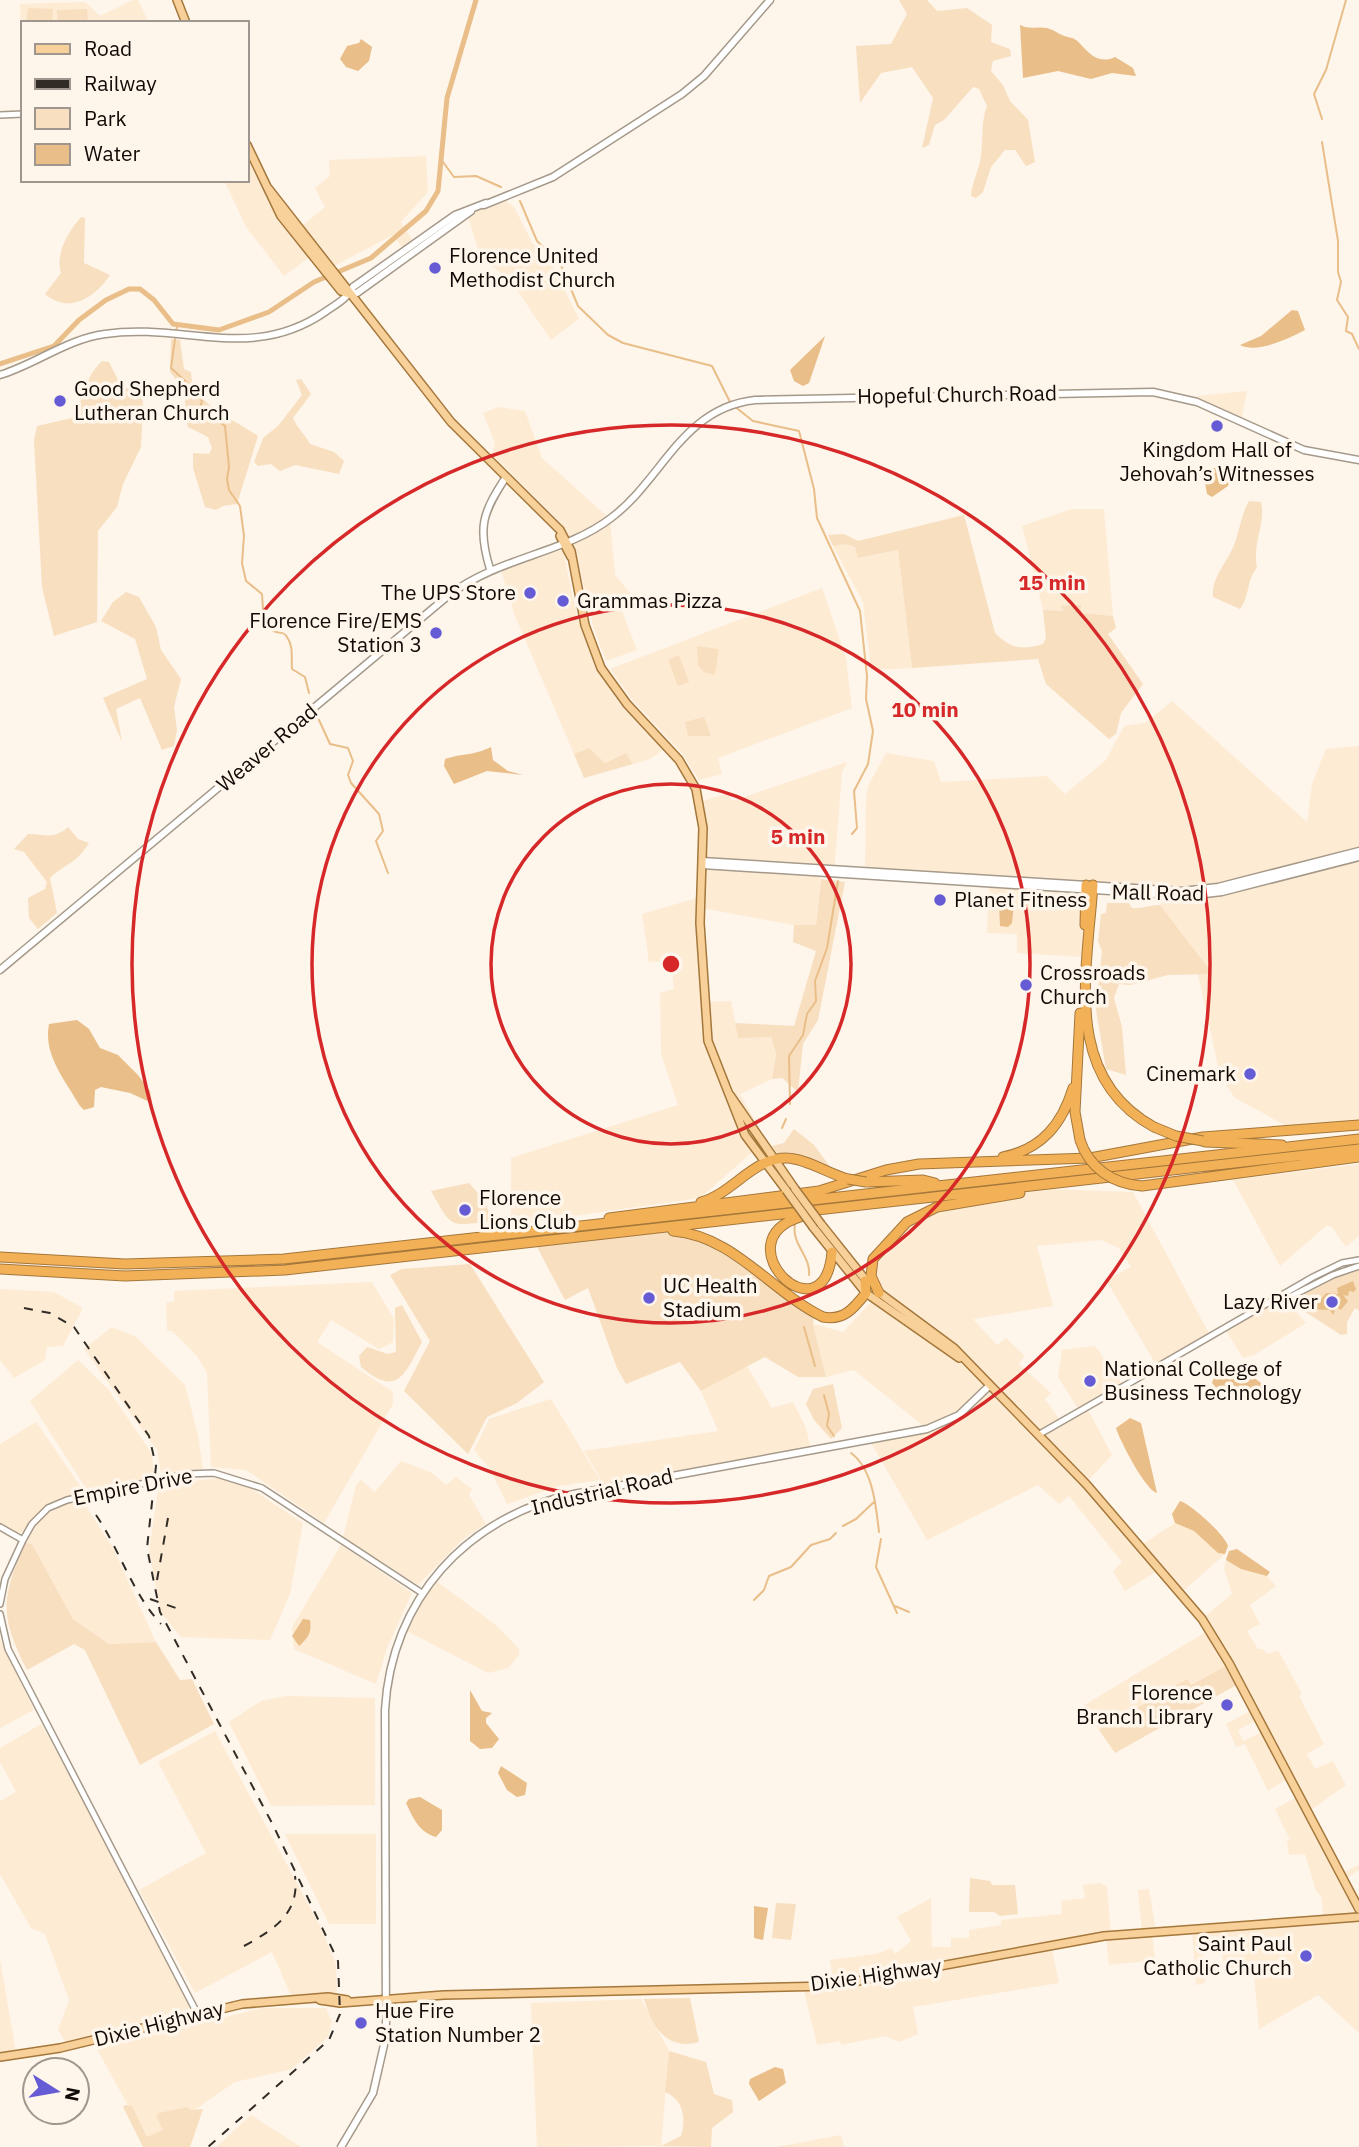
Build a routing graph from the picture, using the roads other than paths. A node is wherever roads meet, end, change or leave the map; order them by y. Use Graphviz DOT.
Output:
graph roads {
  1 [pos="177,0"];
  2 [pos="770,0"];
  3 [pos="185,21"];
  4 [pos="21,114"];
  5 [pos="0,115"];
  6 [pos="248,147"];
  7 [pos="268,188"];
  8 [pos="288,225"];
  9 [pos="300,229"];
  10 [pos="301,242"];
  11 [pos="317,251"];
  12 [pos="328,270"];
  13 [pos="349,294"];
  14 [pos="0,375"];
  15 [pos="1359,460"];
  16 [pos="506,477"];
  17 [pos="565,541"];
  18 [pos="490,569"];
  19 [pos="1359,851"];
  20 [pos="1359,857"];
  21 [pos="702,863"];
  22 [pos="1089,888"];
  23 [pos="0,970"];
  24 [pos="1077,1073"];
  25 [pos="1359,1125"];
  26 [pos="1359,1139"];
  27 [pos="1290,1146"];
  28 [pos="1359,1149"];
  29 [pos="1359,1157"];
  30 [pos="770,1162"];
  31 [pos="951,1162"];
  32 [pos="1060,1183"];
  33 [pos="944,1185"];
  34 [pos="657,1211"];
  35 [pos="811,1211"];
  36 [pos="817,1225"];
  37 [pos="653,1229"];
  38 [pos="502,1235"];
  39 [pos="832,1252"];
  40 [pos="0,1257"];
  41 [pos="1359,1260"];
  42 [pos="1359,1266"];
  43 [pos="0,1269"];
  44 [pos="865,1281"];
  45 [pos="866,1293"];
  46 [pos="879,1293"];
  47 [pos="1232,1325"];
  48 [pos="963,1360"];
  49 [pos="989,1386"];
  50 [pos="1038,1435"];
  51 [pos="0,1527"];
  52 [pos="23,1540"];
  53 [pos="422,1593"];
  54 [pos="0,1604"];
  55 [pos="0,1614"];
  56 [pos="1359,1909"];
  57 [pos="1359,1917"];
  58 [pos="386,1998"];
  59 [pos="198,2015"];
  60 [pos="0,2057"];
  61 [pos="341,2147"];
  1 -- 3 [label="main road"];
  2 -- 13 [label="main road"];
  4 -- 5 [label="street"];
  6 -- 7 [label="main road"];
  7 -- 8 [label="main road"];
  7 -- 9 [label="main road"];
  8 -- 9 [label="main road"];
  8 -- 10 [label="main road"];
  9 -- 11 [label="main road"];
  10 -- 11 [label="main road"];
  10 -- 12 [label="main road"];
  11 -- 12 [label="main road"];
  12 -- 13 [label="main road"];
  13 -- 14 [label="main road"];
  13 -- 16 [label="main road"];
  15 -- 17 [label="main road, Hopeful Church Road"];
  16 -- 17 [label="main road"];
  16 -- 18 [label="main road"];
  17 -- 18 [label="main road, Weaver Road"];
  17 -- 21 [label="main road"];
  18 -- 23 [label="main road, Weaver Road"];
  19 -- 22 [label="main road, Mall Road"];
  20 -- 22 [label="main road, Mall Road"];
  21 -- 22 [label="main road, Mall Road"];
  21 -- 30 [label="main road"];
  22 -- 24 [label="highway"];
  22 -- 27 [label="highway, bridge"];
  24 -- 29 [label="highway, bridge"];
  24 -- 31 [label="highway"];
  25 -- 31 [label="highway"];
  26 -- 27 [label="highway"];
  27 -- 33 [label="highway"];
  28 -- 32 [label="highway"];
  30 -- 33 [label="highway, bridge"];
  30 -- 34 [label="highway"];
  30 -- 36 [label="main road, bridge"];
  30 -- 36 [label="main road, bridge"];
  31 -- 34 [label="highway"];
  32 -- 35 [label="highway"];
  32 -- 46 [label="highway"];
  33 -- 38 [label="highway"];
  34 -- 38 [label="highway"];
  35 -- 37 [label="highway"];
  35 -- 39 [label="highway"];
  36 -- 39 [label="main road"];
  36 -- 44 [label="main road"];
  37 -- 43 [label="highway"];
  37 -- 45 [label="highway"];
  38 -- 40 [label="highway"];
  39 -- 45 [label="main road"];
  41 -- 47 [label="street"];
  42 -- 47 [label="street"];
  44 -- 45 [label="highway"];
  44 -- 46 [label="main road"];
  45 -- 48 [label="main road"];
  46 -- 48 [label="main road"];
  47 -- 50 [label="street"];
  48 -- 49 [label="main road"];
  49 -- 50 [label="main road"];
  49 -- 53 [label="main road, Industrial Road"];
  50 -- 56 [label="main road"];
  51 -- 52 [label="street"];
  52 -- 53 [label="street, Empire Drive"];
  52 -- 54 [label="street, Empire Drive"];
  53 -- 58 [label="main road, Industrial Road"];
  55 -- 59 [label="street"];
  57 -- 58 [label="main road, Dixie Highway"];
  58 -- 59 [label="main road, Dixie Highway"];
  58 -- 61 [label="main road, Industrial Road"];
  59 -- 60 [label="main road, Dixie Highway"];
}
